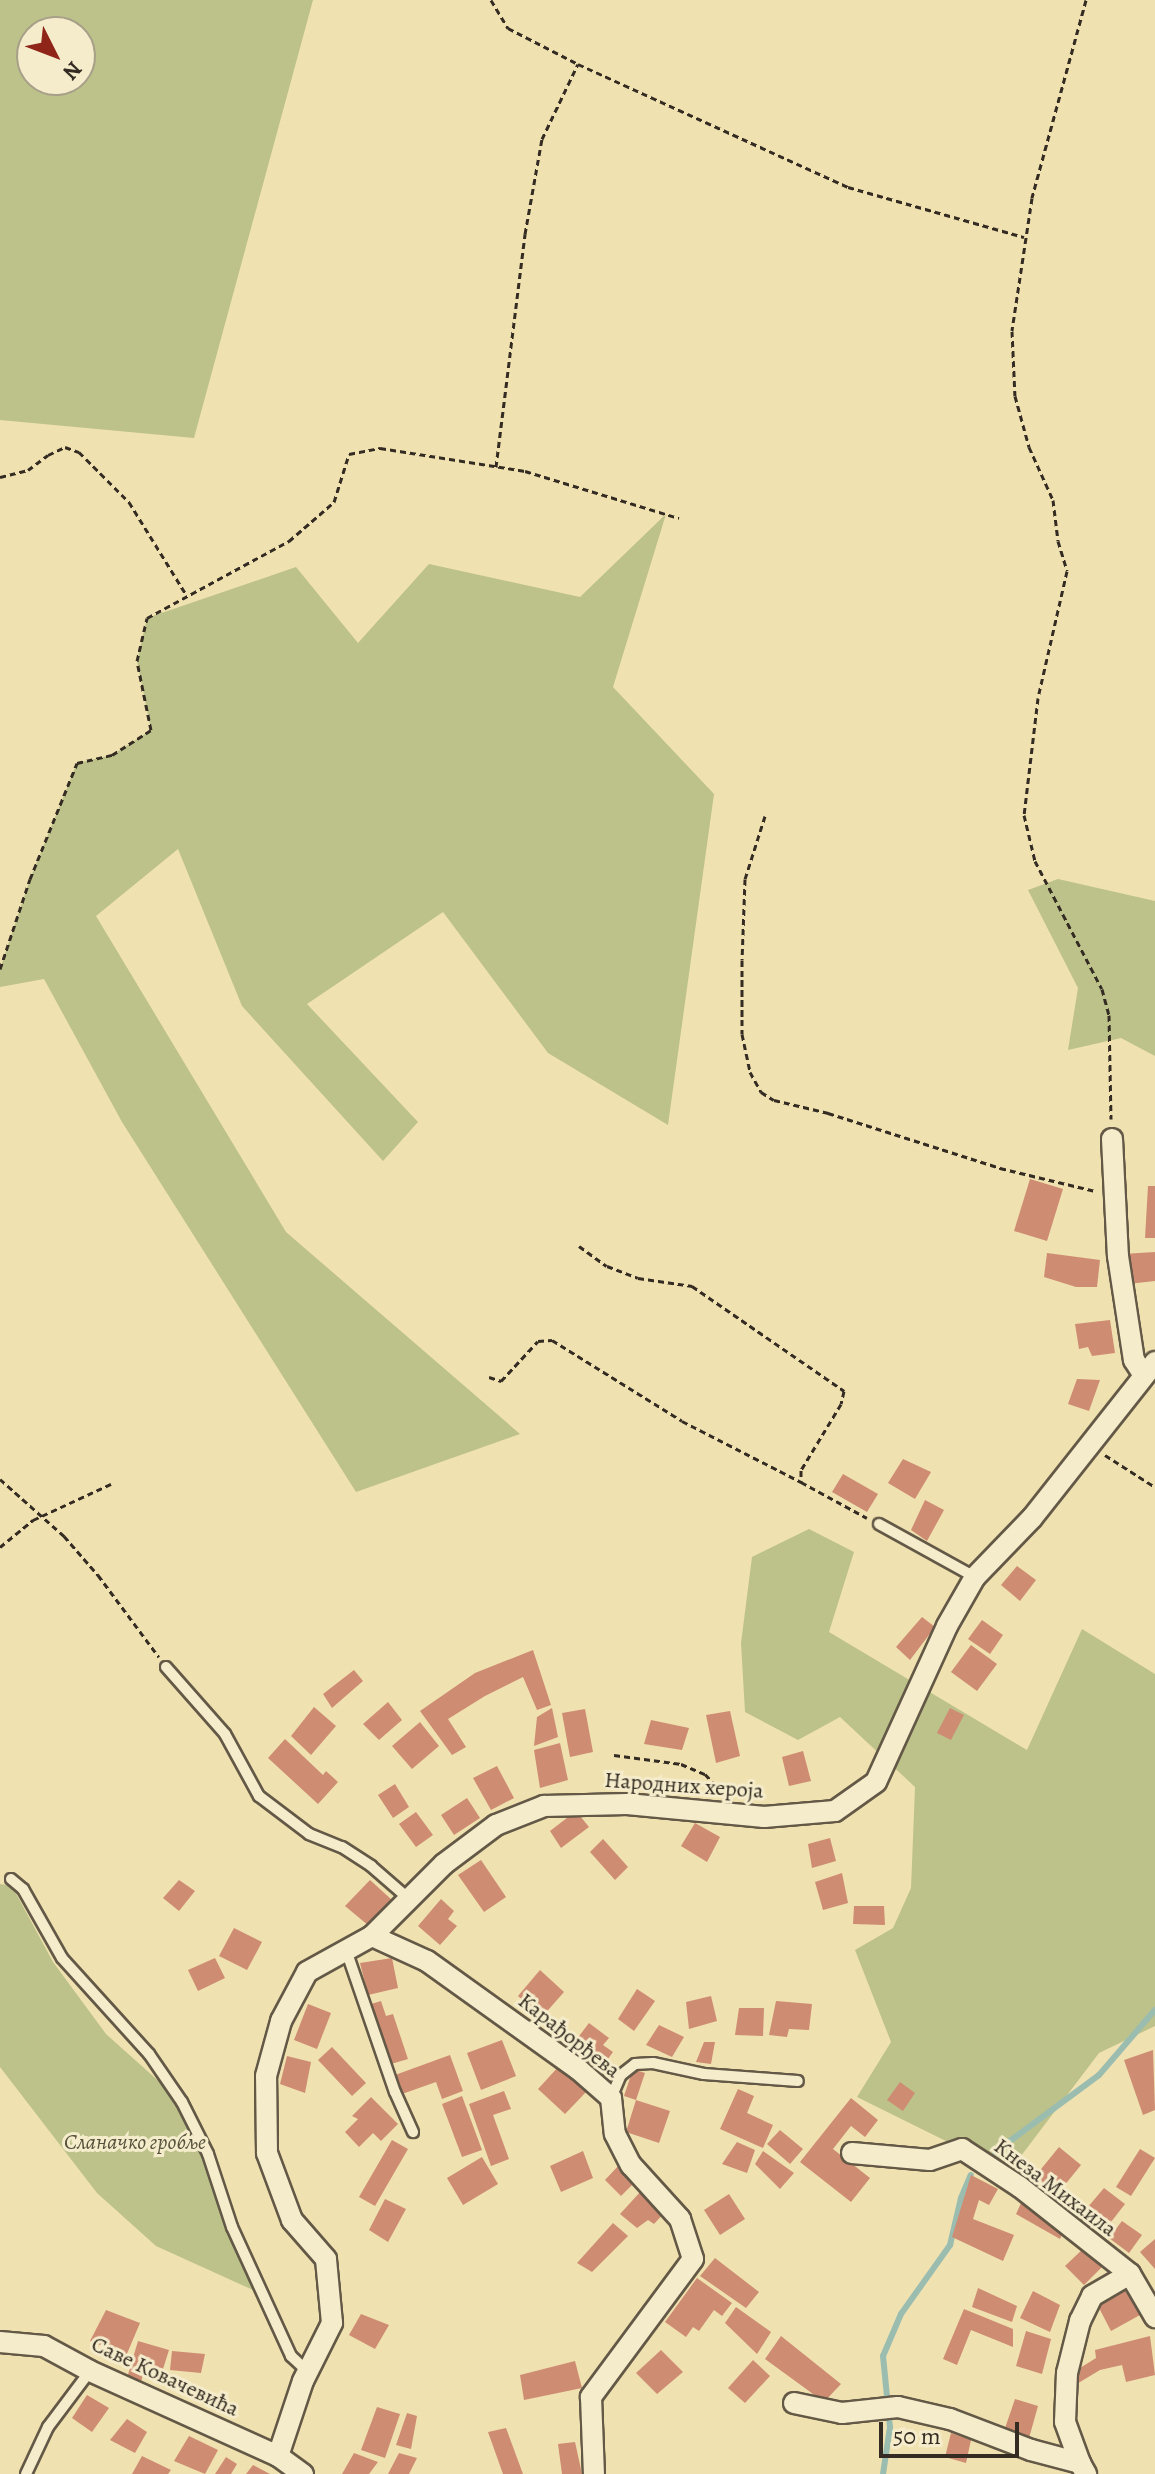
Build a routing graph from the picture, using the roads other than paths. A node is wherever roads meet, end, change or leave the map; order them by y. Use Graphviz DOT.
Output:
graph roads {
  1 [pos="1112,1139"];
  2 [pos="1149,1368"];
  3 [pos="879,1524"];
  4 [pos="975,1577"];
  5 [pos="166,1667"];
  6 [pos="11,1879"];
  7 [pos="409,1899"];
  8 [pos="372,1936"];
  9 [pos="346,1950"];
  10 [pos="798,2081"];
  11 [pos="611,2098"];
  12 [pos="413,2132"];
  13 [pos="852,2153"];
  14 [pos="1130,2274"];
  15 [pos="1155,2317"];
  16 [pos="0,2342"];
  17 [pos="90,2371"];
  18 [pos="308,2372"];
  19 [pos="794,2403"];
  20 [pos="278,2456"];
  21 [pos="1083,2469"];
  22 [pos="26,2474"];
  23 [pos="303,2474"];
  24 [pos="594,2474"];
  1 -- 2 [label="street"];
  2 -- 4 [label="street, Народних хероја"];
  3 -- 4 [label="lane"];
  4 -- 7 [label="street, Народних хероја"];
  5 -- 7 [label="lane"];
  6 -- 18 [label="lane"];
  7 -- 8 [label="street, Народних хероја"];
  8 -- 9 [label="street, Народних хероја"];
  8 -- 11 [label="street, Карађорђева"];
  9 -- 12 [label="lane"];
  9 -- 18 [label="street, Народних хероја"];
  10 -- 11 [label="lane"];
  11 -- 24 [label="street, Карађорђева"];
  13 -- 14 [label="street, Кнеза Михаила"];
  14 -- 15 [label="street, Кнеза Михаила"];
  14 -- 21 [label="street"];
  16 -- 17 [label="street, Саве Ковачевића"];
  17 -- 20 [label="street, Саве Ковачевића"];
  17 -- 22 [label="lane"];
  18 -- 20 [label="street, Народних хероја"];
  19 -- 21 [label="street"];
  20 -- 23 [label="street, Саве Ковачевића"];
}
